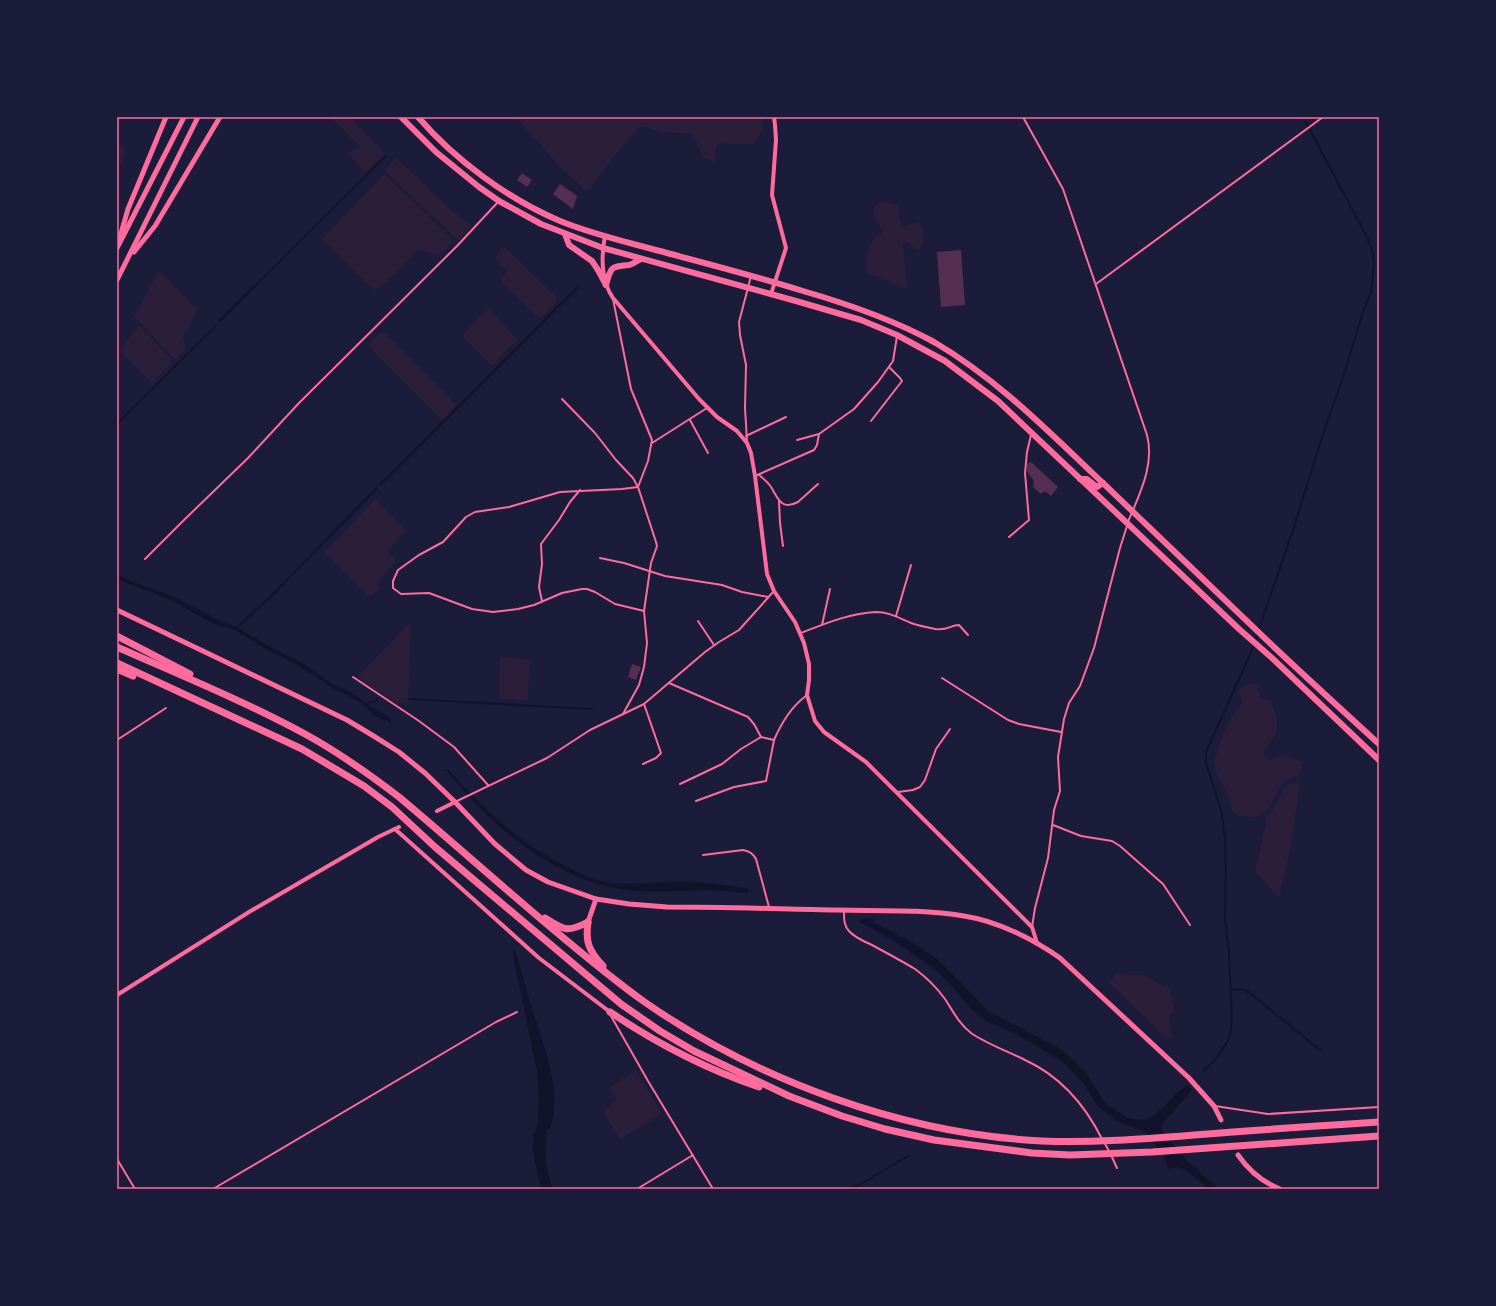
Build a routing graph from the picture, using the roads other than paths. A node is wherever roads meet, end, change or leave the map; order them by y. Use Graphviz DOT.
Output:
graph roads {
  1 [pos="166,117"];
  2 [pos="184,117"];
  3 [pos="198,117"];
  4 [pos="220,117"];
  5 [pos="401,117"];
  6 [pos="418,117"];
  7 [pos="774,117"];
  8 [pos="1024,117"];
  9 [pos="1323,117"];
  10 [pos="499,202"];
  11 [pos="565,234"];
  12 [pos="605,236"];
  13 [pos="117,247"];
  14 [pos="603,248"];
  15 [pos="641,259"];
  16 [pos="127,261"];
  17 [pos="732,270"];
  18 [pos="751,275"];
  19 [pos="117,280"];
  20 [pos="775,282"];
  21 [pos="729,283"];
  22 [pos="1096,284"];
  23 [pos="606,285"];
  24 [pos="747,287"];
  25 [pos="771,294"];
  26 [pos="613,298"];
  27 [pos="898,335"];
  28 [pos="889,367"];
  29 [pos="562,399"];
  30 [pos="707,408"];
  31 [pos="786,417"];
  32 [pos="690,420"];
  33 [pos="871,421"];
  34 [pos="819,434"];
  35 [pos="1031,434"];
  36 [pos="746,436"];
  37 [pos="797,440"];
  38 [pos="652,443"];
  39 [pos="747,443"];
  40 [pos="708,453"];
  41 [pos="757,476"];
  42 [pos="1080,479"];
  43 [pos="1103,483"];
  44 [pos="818,484"];
  45 [pos="638,487"];
  46 [pos="580,490"];
  47 [pos="779,501"];
  48 [pos="1133,511"];
  49 [pos="1128,523"];
  50 [pos="1009,537"];
  51 [pos="783,546"];
  52 [pos="600,558"];
  53 [pos="145,559"];
  54 [pos="911,564"];
  55 [pos="650,571"];
  56 [pos="830,589"];
  57 [pos="774,591"];
  58 [pos="768,596"];
  59 [pos="542,601"];
  60 [pos="117,610"];
  61 [pos="644,611"];
  62 [pos="896,616"];
  63 [pos="698,621"];
  64 [pos="822,625"];
  65 [pos="801,632"];
  66 [pos="968,635"];
  67 [pos="117,636"];
  68 [pos="714,645"];
  69 [pos="117,647"];
  70 [pos="117,663"];
  71 [pos="117,669"];
  72 [pos="353,677"];
  73 [pos="942,678"];
  74 [pos="669,683"];
  75 [pos="807,695"];
  76 [pos="203,704"];
  77 [pos="247,704"];
  78 [pos="644,704"];
  79 [pos="166,708"];
  80 [pos="623,714"];
  81 [pos="950,729"];
  82 [pos="1061,732"];
  83 [pos="761,737"];
  84 [pos="117,740"];
  85 [pos="774,740"];
  86 [pos="1379,744"];
  87 [pos="1379,760"];
  88 [pos="643,764"];
  89 [pos="680,784"];
  90 [pos="488,785"];
  91 [pos="896,793"];
  92 [pos="696,801"];
  93 [pos="455,802"];
  94 [pos="437,811"];
  95 [pos="1053,825"];
  96 [pos="399,827"];
  97 [pos="395,829"];
  98 [pos="703,855"];
  99 [pos="596,899"];
  100 [pos="520,902"];
  101 [pos="769,908"];
  102 [pos="844,910"];
  103 [pos="588,922"];
  104 [pos="1190,925"];
  105 [pos="1032,927"];
  106 [pos="1037,943"];
  107 [pos="613,978"];
  108 [pos="117,995"];
  109 [pos="517,1012"];
  110 [pos="610,1012"];
  111 [pos="789,1096"];
  112 [pos="1214,1106"];
  113 [pos="1379,1107"];
  114 [pos="1221,1120"];
  115 [pos="1379,1122"];
  116 [pos="1379,1136"];
  117 [pos="693,1155"];
  118 [pos="1238,1155"];
  119 [pos="117,1159"];
  120 [pos="1117,1168"];
  121 [pos="135,1189"];
  122 [pos="213,1189"];
  123 [pos="637,1189"];
  124 [pos="713,1189"];
  125 [pos="1280,1189"];
  1 -- 13 [label="street"];
  2 -- 13 [label="street"];
  3 -- 16 [label="street"];
  4 -- 16 [label="street"];
  5 -- 10 [label="main road"];
  6 -- 12 [label="main road"];
  7 -- 20 [label="street"];
  8 -- 22 [label="lane"];
  9 -- 22 [label="lane"];
  10 -- 11 [label="main road"];
  10 -- 53 [label="lane"];
  11 -- 14 [label="main road"];
  11 -- 23 [label="main road"];
  12 -- 14 [label="street"];
  12 -- 17 [label="main road"];
  14 -- 15 [label="main road"];
  14 -- 23 [label="street"];
  15 -- 21 [label="main road"];
  15 -- 23 [label="main road"];
  16 -- 19 [label="street"];
  17 -- 18 [label="main road"];
  17 -- 21 [label="main road"];
  18 -- 20 [label="main road"];
  18 -- 24 [label="lane"];
  20 -- 25 [label="street"];
  20 -- 43 [label="main road"];
  21 -- 24 [label="main road"];
  22 -- 48 [label="lane"];
  23 -- 26 [label="street"];
  24 -- 25 [label="main road"];
  24 -- 36 [label="lane"];
  25 -- 27 [label="main road"];
  26 -- 30 [label="street"];
  26 -- 38 [label="lane"];
  27 -- 28 [label="lane"];
  27 -- 35 [label="main road"];
  28 -- 33 [label="lane"];
  28 -- 34 [label="lane"];
  29 -- 45 [label="lane"];
  30 -- 32 [label="lane"];
  30 -- 39 [label="street"];
  31 -- 36 [label="lane"];
  32 -- 38 [label="lane"];
  32 -- 40 [label="lane"];
  34 -- 37 [label="lane"];
  34 -- 41 [label="lane"];
  35 -- 42 [label="main road"];
  35 -- 50 [label="lane"];
  36 -- 39 [label="lane"];
  38 -- 45 [label="lane"];
  39 -- 41 [label="street"];
  41 -- 47 [label="lane"];
  41 -- 57 [label="street"];
  42 -- 43 [label="main road"];
  42 -- 49 [label="main road"];
  43 -- 48 [label="main road"];
  44 -- 47 [label="lane"];
  45 -- 46 [label="lane"];
  45 -- 55 [label="lane"];
  46 -- 59 [label="lane"];
  46 -- 59 [label="lane"];
  47 -- 51 [label="lane"];
  48 -- 49 [label="lane"];
  48 -- 86 [label="main road"];
  49 -- 82 [label="lane"];
  49 -- 87 [label="main road"];
  52 -- 55 [label="lane"];
  54 -- 62 [label="lane"];
  55 -- 58 [label="lane"];
  55 -- 61 [label="lane"];
  56 -- 64 [label="lane"];
  57 -- 58 [label="lane"];
  57 -- 65 [label="street"];
  58 -- 68 [label="lane"];
  59 -- 61 [label="lane"];
  60 -- 93 [label="street"];
  61 -- 80 [label="lane"];
  62 -- 64 [label="lane"];
  62 -- 66 [label="lane"];
  63 -- 68 [label="lane"];
  64 -- 65 [label="lane"];
  65 -- 75 [label="street"];
  67 -- 77 [label="highway"];
  68 -- 74 [label="lane"];
  69 -- 77 [label="highway"];
  70 -- 76 [label="highway"];
  71 -- 76 [label="highway"];
  72 -- 90 [label="lane"];
  73 -- 82 [label="lane"];
  74 -- 78 [label="lane"];
  74 -- 83 [label="lane"];
  75 -- 85 [label="lane"];
  75 -- 91 [label="street"];
  76 -- 111 [label="highway"];
  77 -- 100 [label="highway"];
  78 -- 80 [label="lane"];
  78 -- 88 [label="lane"];
  79 -- 84 [label="lane"];
  80 -- 90 [label="lane"];
  81 -- 91 [label="lane"];
  82 -- 95 [label="lane"];
  83 -- 85 [label="lane"];
  83 -- 89 [label="lane"];
  85 -- 92 [label="lane"];
  90 -- 93 [label="lane"];
  91 -- 105 [label="street"];
  93 -- 94 [label="street"];
  93 -- 99 [label="street"];
  95 -- 104 [label="lane"];
  95 -- 105 [label="lane"];
  96 -- 97 [label="street"];
  97 -- 108 [label="street"];
  97 -- 110 [label="street"];
  98 -- 101 [label="lane"];
  99 -- 101 [label="street"];
  99 -- 103 [label="street"];
  100 -- 103 [label="highway"];
  100 -- 107 [label="highway"];
  101 -- 102 [label="street"];
  102 -- 106 [label="street"];
  102 -- 120 [label="lane"];
  103 -- 107 [label="highway"];
  105 -- 106 [label="street"];
  106 -- 112 [label="street"];
  107 -- 115 [label="highway"];
  109 -- 122 [label="lane"];
  110 -- 111 [label="highway"];
  110 -- 117 [label="lane"];
  111 -- 116 [label="highway"];
  112 -- 113 [label="lane"];
  112 -- 114 [label="street"];
  117 -- 123 [label="lane"];
  117 -- 124 [label="lane"];
  118 -- 125 [label="street"];
  119 -- 121 [label="lane"];
}
